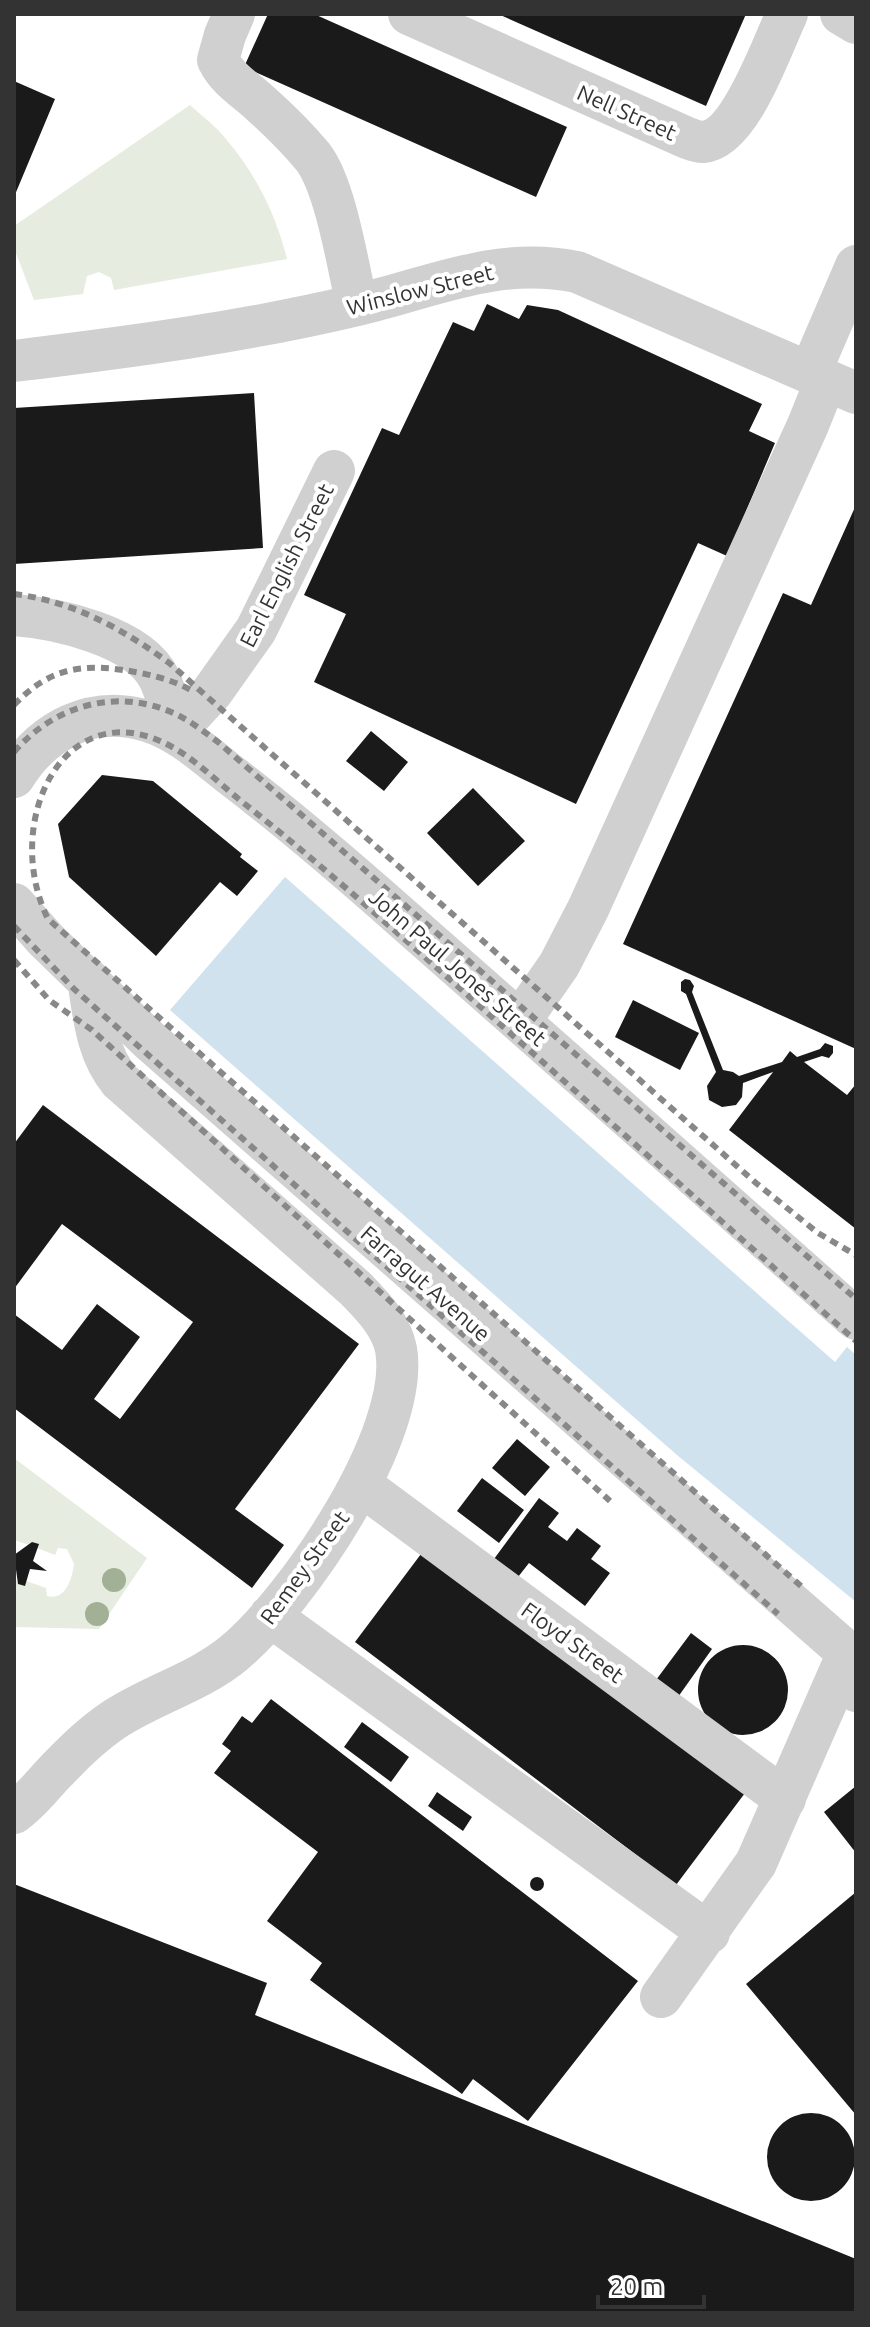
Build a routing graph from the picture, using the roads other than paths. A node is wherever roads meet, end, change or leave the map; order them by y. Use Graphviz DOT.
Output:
graph roads {
  1 [pos="234,14"];
  2 [pos="409,14"];
  3 [pos="787,14"];
  4 [pos="841,14"];
  5 [pos="856,23"];
  6 [pos="856,266"];
  7 [pos="357,305"];
  8 [pos="14,361"];
  9 [pos="831,382"];
  10 [pos="334,471"];
  11 [pos="14,615"];
  12 [pos="175,732"];
  13 [pos="21,767"];
  14 [pos="14,904"];
  15 [pos="88,979"];
  16 [pos="520,1021"];
  17 [pos="856,1319"];
  18 [pos="361,1485"];
  19 [pos="270,1616"];
  20 [pos="852,1672"];
  21 [pos="785,1799"];
  22 [pos="14,1813"];
  23 [pos="709,1933"];
  24 [pos="661,1997"];
  1 -- 7 [label="street"];
  2 -- 3 [label="street, Nell Street"];
  4 -- 5 [label="street"];
  6 -- 9 [label="street"];
  7 -- 8 [label="street, Winslow Street"];
  7 -- 9 [label="street, Winslow Street"];
  9 -- 16 [label="street"];
  10 -- 12 [label="street, Earl English Street"];
  11 -- 12 [label="street"];
  12 -- 13 [label="street, John Paul Jones Street"];
  12 -- 16 [label="street, John Paul Jones Street"];
  14 -- 15 [label="street, Farragut Avenue"];
  15 -- 18 [label="street, Remey Street"];
  15 -- 20 [label="street, Farragut Avenue"];
  16 -- 17 [label="street, John Paul Jones Street"];
  18 -- 19 [label="street, Remey Street"];
  18 -- 21 [label="street, Floyd Street"];
  19 -- 22 [label="street, Remey Street"];
  19 -- 23 [label="street"];
  20 -- 21 [label="street"];
  21 -- 23 [label="street"];
  23 -- 24 [label="street"];
}
